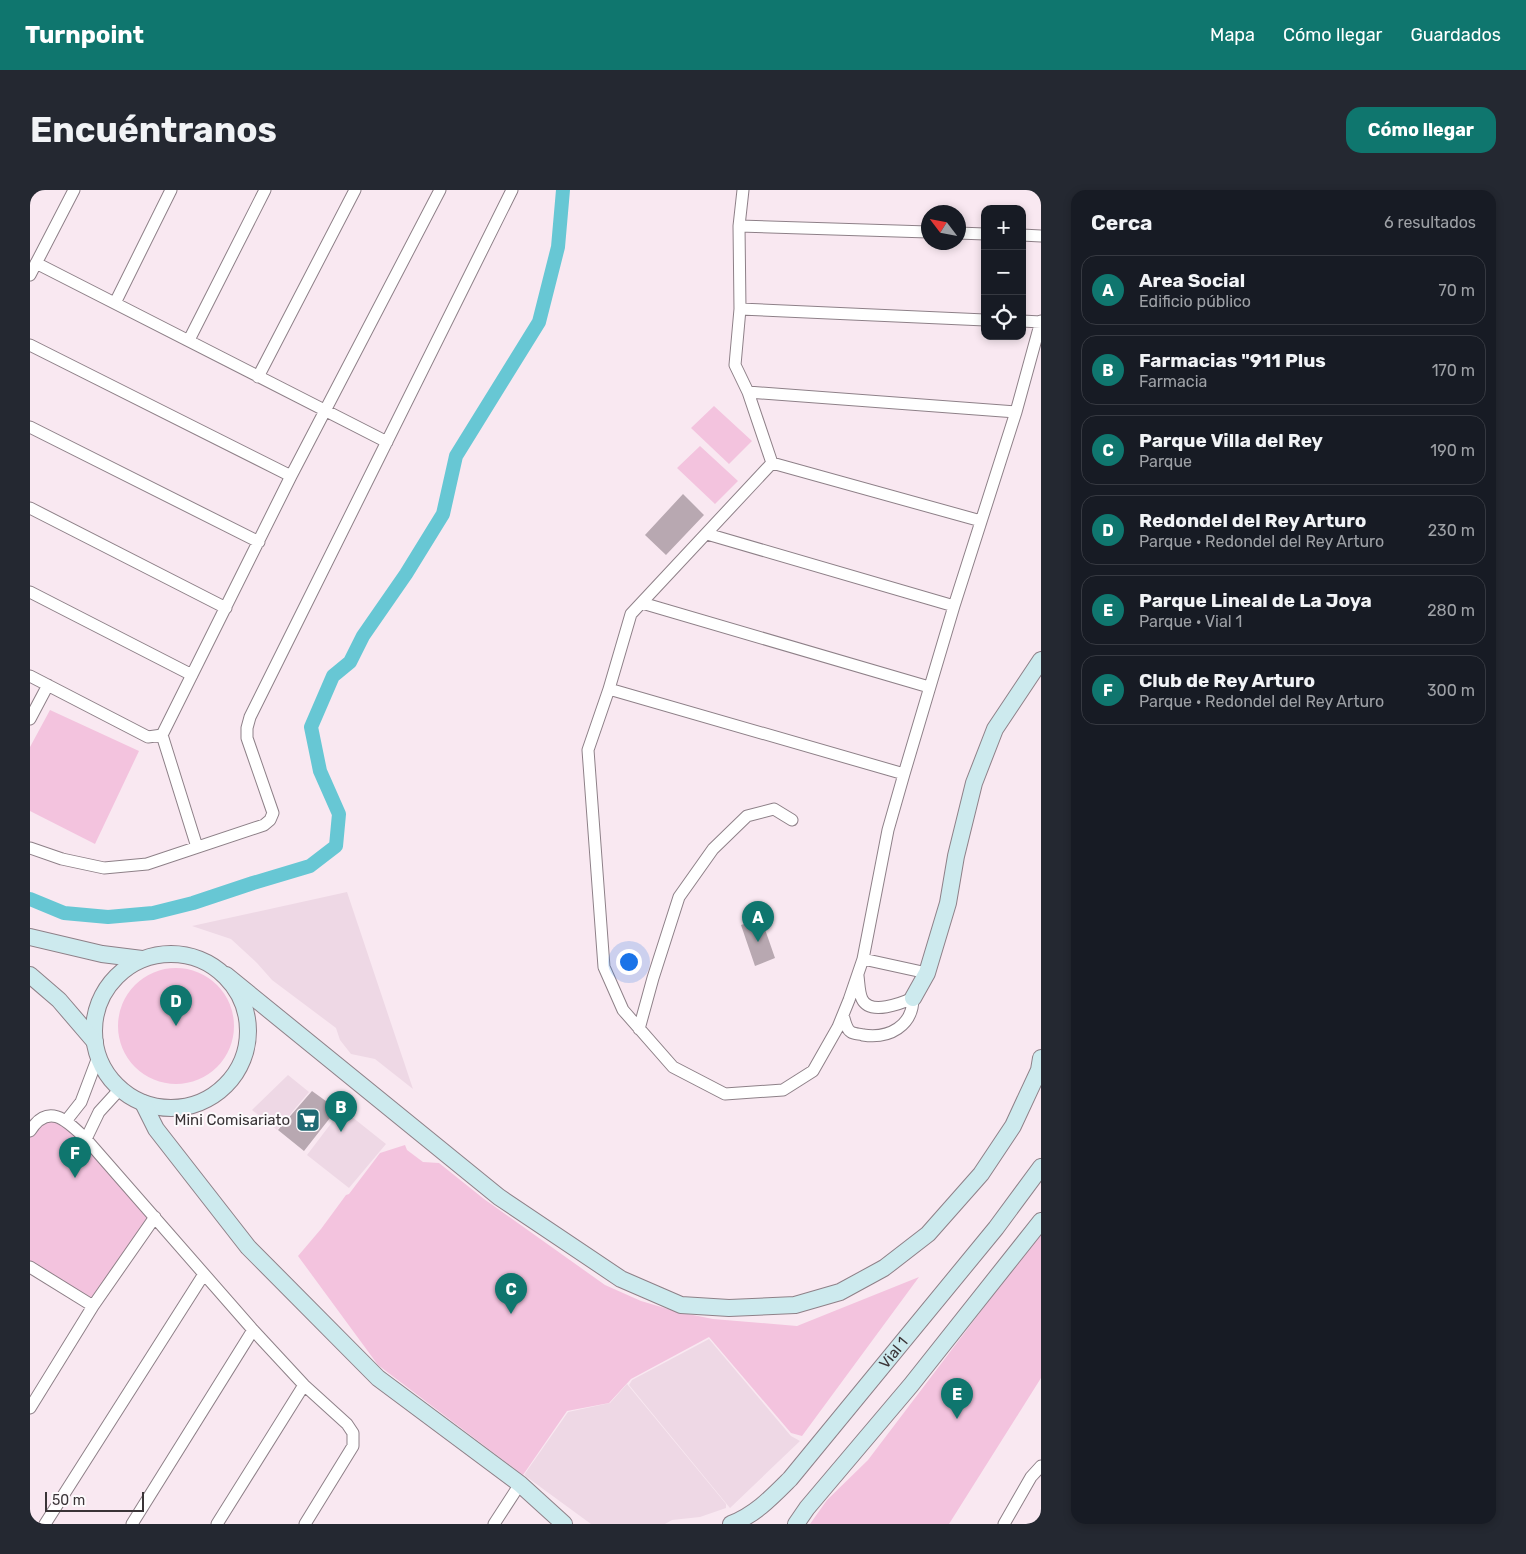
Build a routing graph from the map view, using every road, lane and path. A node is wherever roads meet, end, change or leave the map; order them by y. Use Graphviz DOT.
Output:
graph roads {
  1 [pos="74,190"];
  2 [pos="171,190"];
  3 [pos="264,190"];
  4 [pos="355,190"];
  5 [pos="440,190"];
  6 [pos="512,190"];
  7 [pos="743,190"];
  8 [pos="739,226"];
  9 [pos="921,232"];
  10 [pos="966,233"];
  11 [pos="981,234"];
  12 [pos="1026,236"];
  13 [pos="1041,236"];
  14 [pos="36,263"];
  15 [pos="30,275"];
  16 [pos="114,303"];
  17 [pos="740,309"];
  18 [pos="981,320"];
  19 [pos="1026,322"];
  20 [pos="1041,322"];
  21 [pos="189,340"];
  22 [pos="30,345"];
  23 [pos="258,377"];
  24 [pos="748,392"];
  25 [pos="326,412"];
  26 [pos="1016,412"];
  27 [pos="30,427"];
  28 [pos="387,442"];
  29 [pos="772,463"];
  30 [pos="292,476"];
  31 [pos="30,508"];
  32 [pos="982,521"];
  33 [pos="706,534"];
  34 [pos="259,542"];
  35 [pos="30,592"];
  36 [pos="642,603"];
  37 [pos="954,606"];
  38 [pos="226,608"];
  39 [pos="1041,660"];
  40 [pos="192,675"];
  41 [pos="30,676"];
  42 [pos="48,685"];
  43 [pos="929,687"];
  44 [pos="609,689"];
  45 [pos="30,719"];
  46 [pos="162,735"];
  47 [pos="904,774"];
  48 [pos="792,820"];
  49 [pos="197,847"];
  50 [pos="30,848"];
  51 [pos="30,937"];
  52 [pos="142,959"];
  53 [pos="863,959"];
  54 [pos="927,973"];
  55 [pos="858,974"];
  56 [pos="30,975"];
  57 [pos="226,975"];
  58 [pos="913,998"];
  59 [pos="843,1015"];
  60 [pos="639,1029"];
  61 [pos="96,1049"];
  62 [pos="1041,1058"];
  63 [pos="120,1089"];
  64 [pos="143,1103"];
  65 [pos="66,1121"];
  66 [pos="30,1131"];
  67 [pos="86,1139"];
  68 [pos="1041,1167"];
  69 [pos="155,1216"];
  70 [pos="1041,1221"];
  71 [pos="30,1268"];
  72 [pos="204,1274"];
  73 [pos="93,1306"];
  74 [pos="254,1330"];
  75 [pos="304,1385"];
  76 [pos="30,1408"];
  77 [pos="1041,1466"];
  78 [pos="1036,1480"];
  79 [pos="520,1484"];
  80 [pos="45,1524"];
  81 [pos="132,1524"];
  82 [pos="217,1524"];
  83 [pos="305,1524"];
  84 [pos="494,1524"];
  85 [pos="564,1524"];
  86 [pos="731,1524"];
  87 [pos="796,1524"];
  88 [pos="1004,1524"];
  1 -- 14 [label="street"];
  2 -- 16 [label="street"];
  3 -- 21 [label="street"];
  4 -- 23 [label="street"];
  5 -- 25 [label="street"];
  6 -- 28 [label="street"];
  7 -- 8 [label="street"];
  8 -- 9 [label="street"];
  8 -- 17 [label="street"];
  10 -- 11 [label="street"];
  12 -- 13 [label="street"];
  14 -- 15 [label="street"];
  14 -- 16 [label="street"];
  16 -- 21 [label="street"];
  17 -- 18 [label="street"];
  17 -- 24 [label="street"];
  19 -- 20 [label="street"];
  20 -- 26 [label="street"];
  21 -- 23 [label="street"];
  22 -- 30 [label="street"];
  23 -- 25 [label="street"];
  24 -- 26 [label="street"];
  24 -- 29 [label="street"];
  25 -- 28 [label="street"];
  25 -- 30 [label="street"];
  26 -- 32 [label="street"];
  27 -- 34 [label="street"];
  28 -- 49 [label="street"];
  29 -- 32 [label="street"];
  29 -- 33 [label="street"];
  30 -- 34 [label="street"];
  31 -- 38 [label="street"];
  32 -- 37 [label="street"];
  33 -- 36 [label="street"];
  33 -- 37 [label="street"];
  34 -- 38 [label="street"];
  35 -- 40 [label="street"];
  36 -- 43 [label="street"];
  36 -- 44 [label="street"];
  37 -- 43 [label="street"];
  38 -- 40 [label="street"];
  39 -- 54 [label="street"];
  40 -- 46 [label="street"];
  41 -- 42 [label="street"];
  42 -- 45 [label="street"];
  42 -- 46 [label="street"];
  43 -- 47 [label="street"];
  44 -- 47 [label="street"];
  44 -- 60 [label="street"];
  46 -- 49 [label="street"];
  47 -- 53 [label="street"];
  48 -- 60 [label="street"];
  49 -- 50 [label="street"];
  51 -- 52 [label="street"];
  52 -- 57 [label="street"];
  52 -- 61 [label="street"];
  53 -- 54 [label="street"];
  53 -- 55 [label="street"];
  54 -- 58 [label="street"];
  55 -- 58 [label="street"];
  55 -- 59 [label="street"];
  56 -- 61 [label="street"];
  57 -- 62 [label="street"];
  57 -- 64 [label="street"];
  58 -- 59 [label="street"];
  59 -- 60 [label="street"];
  61 -- 63 [label="street"];
  61 -- 65 [label="street"];
  63 -- 64 [label="street"];
  63 -- 67 [label="street"];
  64 -- 79 [label="street"];
  65 -- 66 [label="street"];
  65 -- 67 [label="street"];
  67 -- 69 [label="street"];
  68 -- 86 [label="street, Vial 1"];
  69 -- 72 [label="street"];
  69 -- 73 [label="street"];
  70 -- 87 [label="street"];
  71 -- 73 [label="street"];
  72 -- 74 [label="street"];
  72 -- 80 [label="street"];
  73 -- 76 [label="street"];
  74 -- 75 [label="street"];
  74 -- 81 [label="street"];
  75 -- 82 [label="street"];
  75 -- 83 [label="street"];
  77 -- 78 [label="street"];
  78 -- 88 [label="street"];
  79 -- 84 [label="street"];
  79 -- 85 [label="street"];
}
